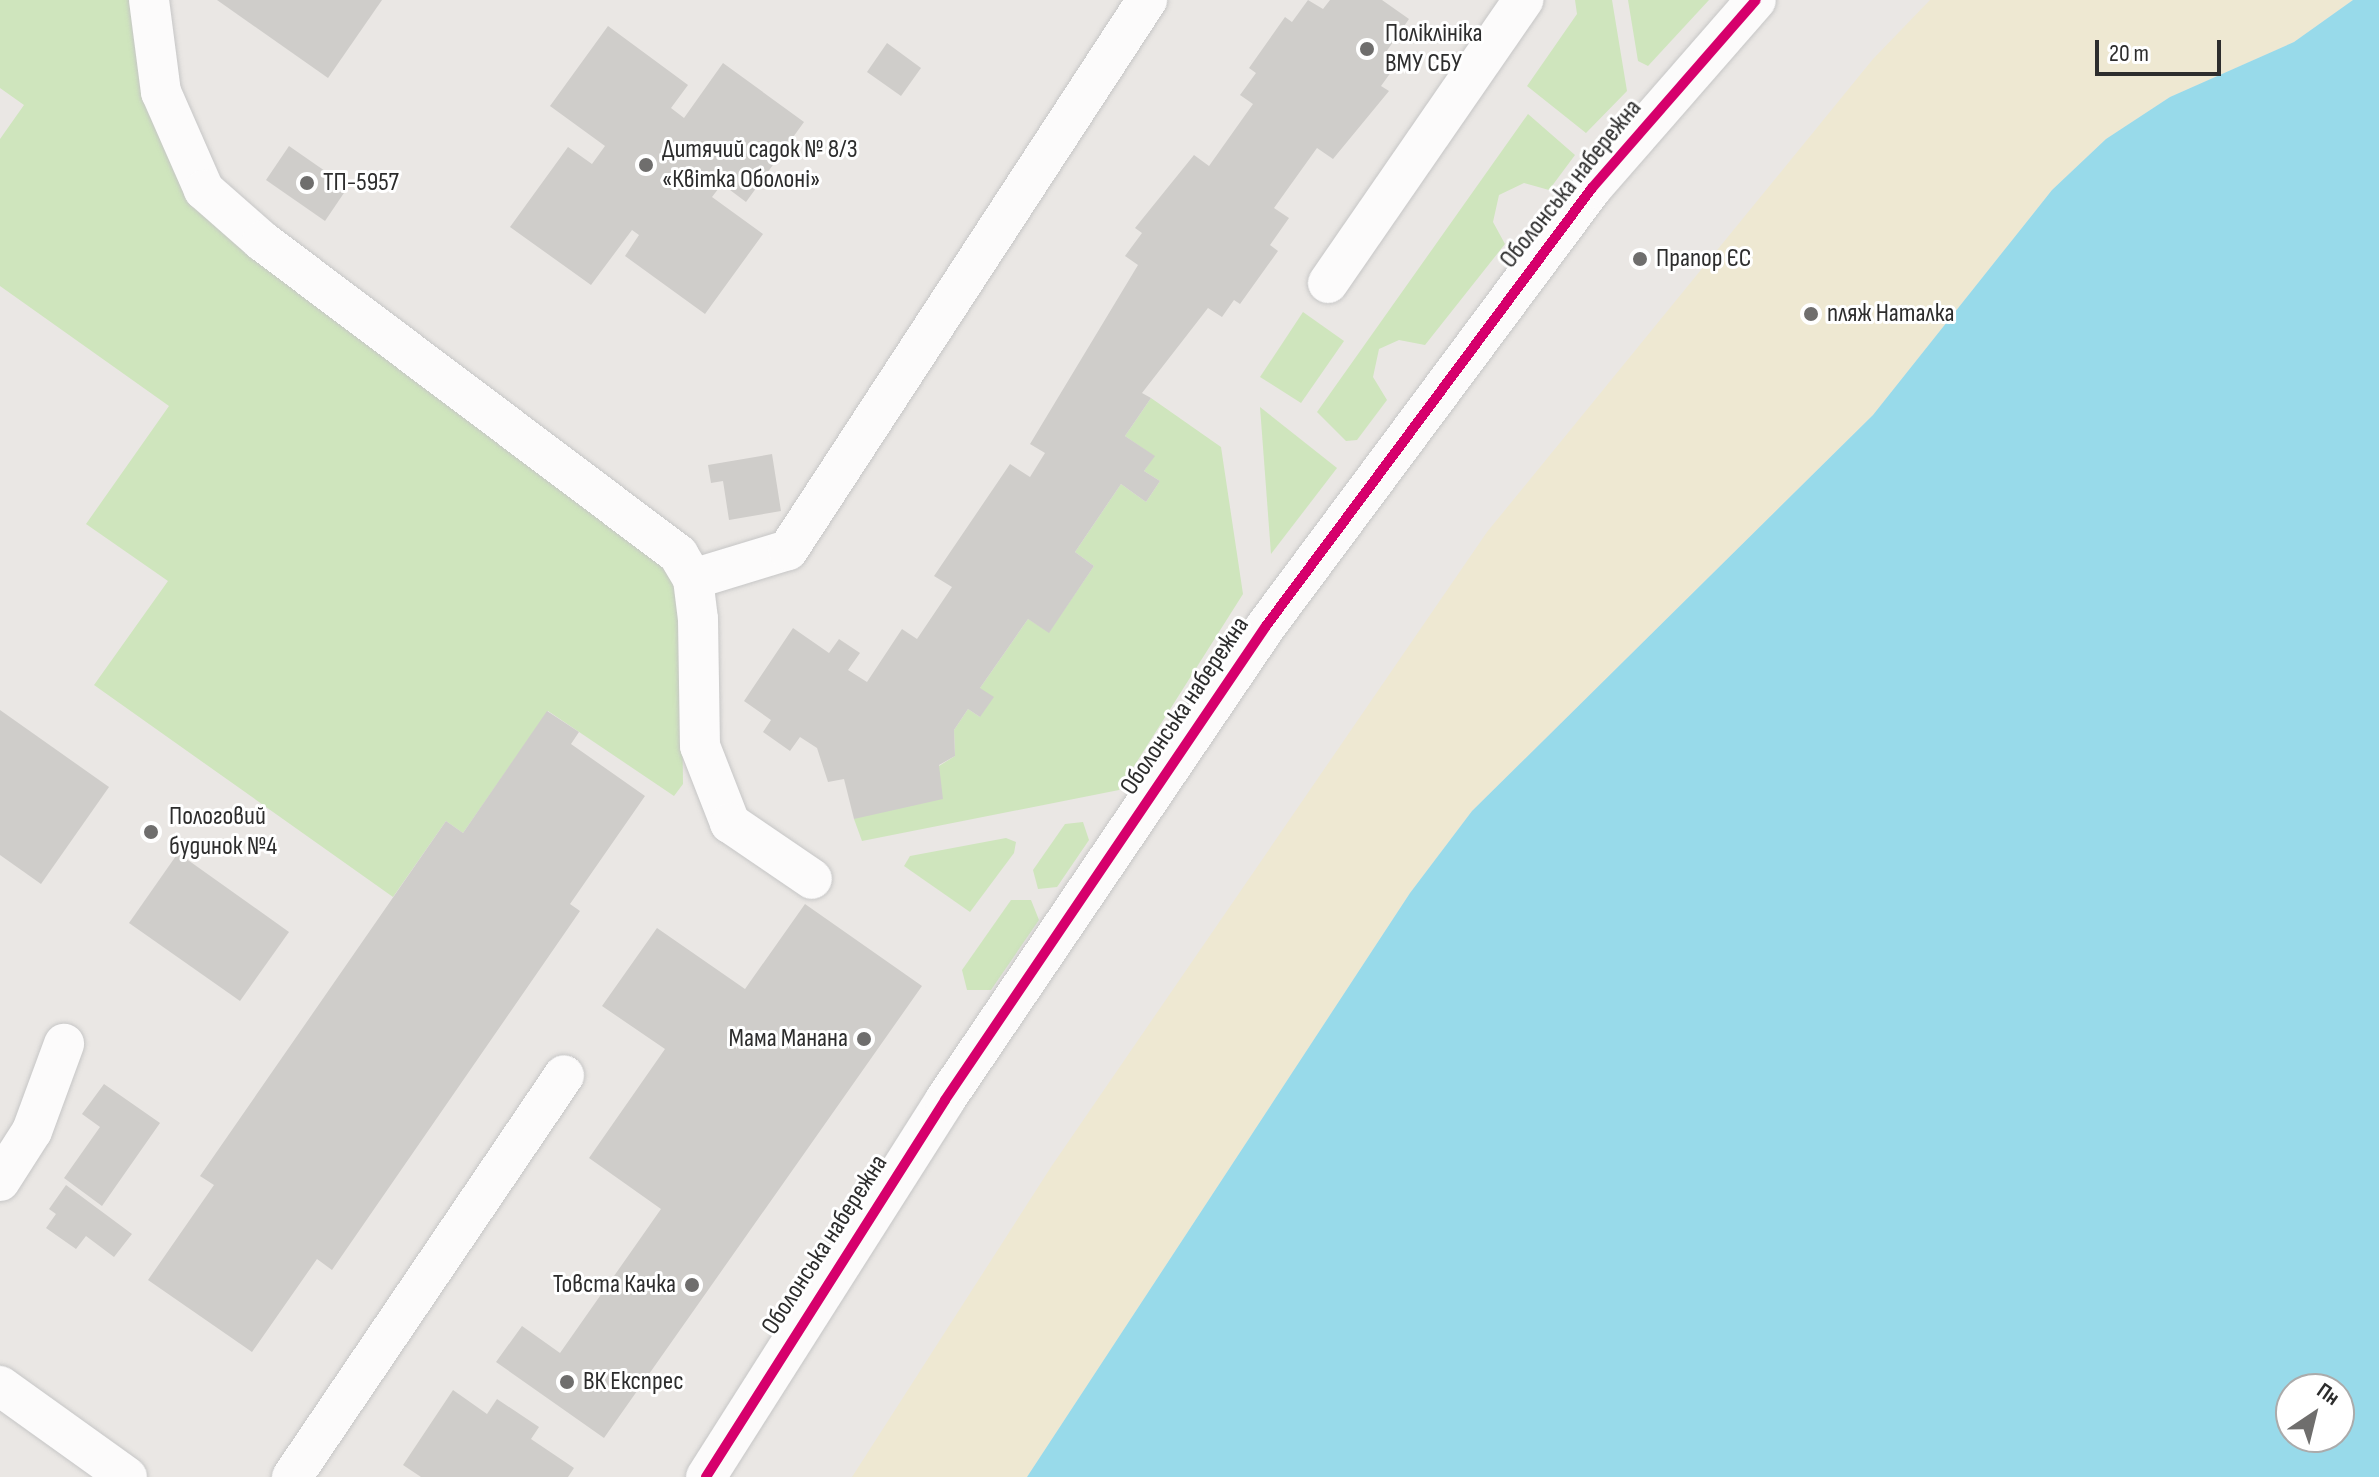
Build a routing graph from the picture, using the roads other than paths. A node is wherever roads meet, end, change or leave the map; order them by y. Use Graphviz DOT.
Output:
graph roads {
  1 [pos="149,0"];
  2 [pos="1147,0"];
  3 [pos="1523,0"];
  4 [pos="1756,0"];
  5 [pos="1328,283"];
  6 [pos="693,579"];
  7 [pos="812,879"];
  8 [pos="64,1044"];
  9 [pos="564,1075"];
  10 [pos="0,1181"];
  11 [pos="0,1386"];
  12 [pos="127,1477"];
  13 [pos="292,1477"];
  14 [pos="706,1477"];
  1 -- 6 [label="street"];
  2 -- 6 [label="street"];
  3 -- 5 [label="street"];
  4 -- 14 [label="street, Оболонська набережна"];
  6 -- 7 [label="street"];
  8 -- 10 [label="street"];
  9 -- 13 [label="street"];
  11 -- 12 [label="street"];
}
